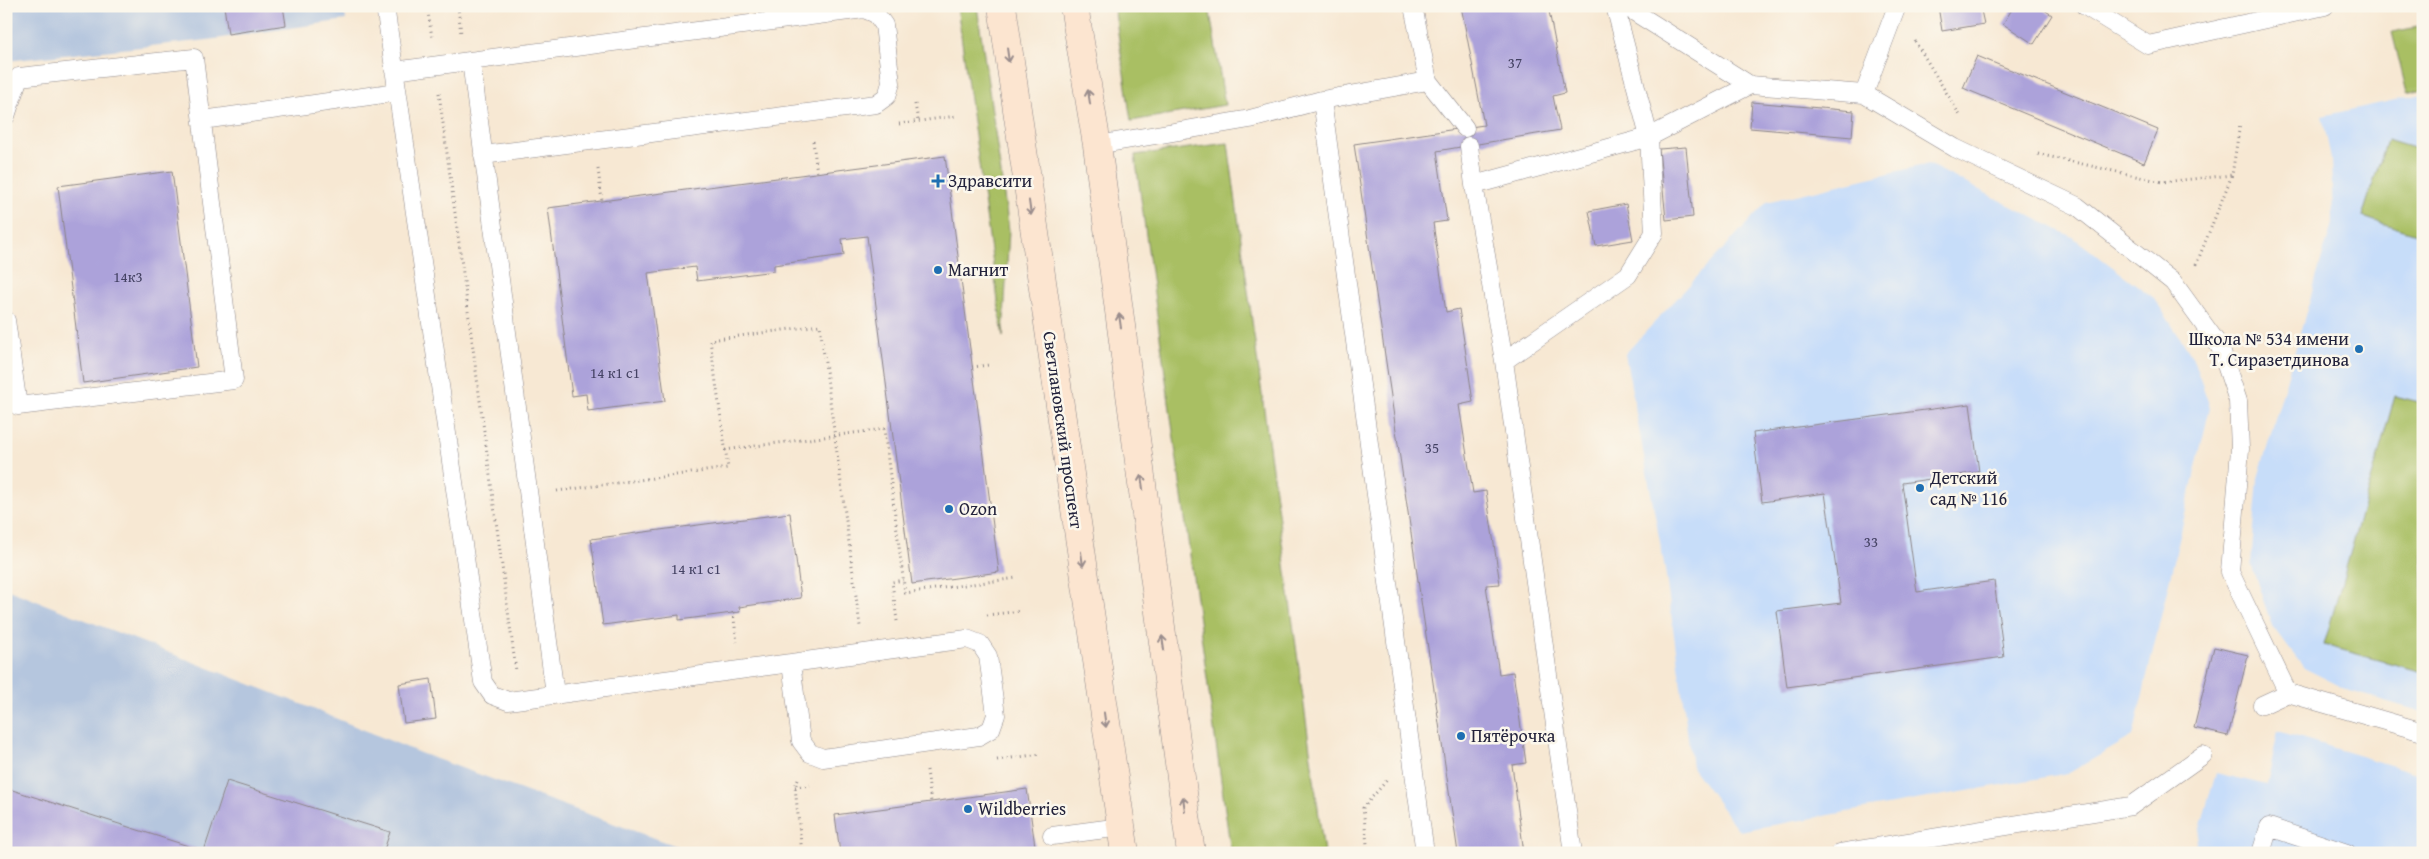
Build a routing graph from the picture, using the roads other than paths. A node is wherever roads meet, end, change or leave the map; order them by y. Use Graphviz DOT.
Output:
graph roads {
  1 [pos="385,6"];
  2 [pos="1002,6"];
  3 [pos="1074,6"];
  4 [pos="1413,6"];
  5 [pos="1615,6"];
  6 [pos="1626,6"];
  7 [pos="2085,6"];
  8 [pos="2325,6"];
  9 [pos="1897,8"];
  10 [pos="471,60"];
  11 [pos="394,71"];
  12 [pos="1428,81"];
  13 [pos="1750,85"];
  14 [pos="398,92"];
  15 [pos="1864,94"];
  16 [pos="1322,100"];
  17 [pos="6,116"];
  18 [pos="203,120"];
  19 [pos="1465,128"];
  20 [pos="1649,137"];
  21 [pos="1097,145"];
  22 [pos="1469,146"];
  23 [pos="483,155"];
  24 [pos="1474,185"];
  25 [pos="6,320"];
  26 [pos="1504,361"];
  27 [pos="791,663"];
  28 [pos="2288,693"];
  29 [pos="555,694"];
  30 [pos="2262,705"];
  31 [pos="2423,732"];
  32 [pos="2203,755"];
  33 [pos="1052,836"];
  34 [pos="1123,840"];
  35 [pos="1191,853"];
  36 [pos="1424,853"];
  37 [pos="1572,853"];
  38 [pos="1840,853"];
  39 [pos="2261,853"];
  40 [pos="2347,853"];
  1 -- 11 [label="lane"];
  2 -- 34 [label="main road, Светлановский проспект, one-way"];
  21 -- 3 [label="main road, one-way"];
  4 -- 12 [label="lane"];
  5 -- 20 [label="lane"];
  6 -- 13 [label="lane"];
  7 -- 8 [label="lane"];
  9 -- 15 [label="lane"];
  10 -- 11 [label="lane"];
  10 -- 23 [label="lane"];
  10 -- 23 [label="lane"];
  11 -- 14 [label="lane"];
  12 -- 16 [label="lane"];
  12 -- 19 [label="lane"];
  13 -- 15 [label="lane"];
  13 -- 20 [label="lane"];
  14 -- 18 [label="lane"];
  14 -- 29 [label="lane"];
  15 -- 28 [label="lane"];
  16 -- 21 [label="lane"];
  16 -- 36 [label="lane"];
  17 -- 18 [label="lane"];
  18 -- 25 [label="lane"];
  20 -- 24 [label="lane"];
  20 -- 26 [label="lane"];
  35 -- 21 [label="main road, one-way"];
  22 -- 24 [label="lane"];
  23 -- 29 [label="lane"];
  24 -- 26 [label="lane"];
  26 -- 37 [label="lane"];
  27 -- 27 [label="lane"];
  27 -- 29 [label="lane"];
  28 -- 30 [label="lane"];
  28 -- 31 [label="lane"];
  32 -- 38 [label="lane"];
  33 -- 34 [label="lane"];
  39 -- 40 [label="lane"];
}
